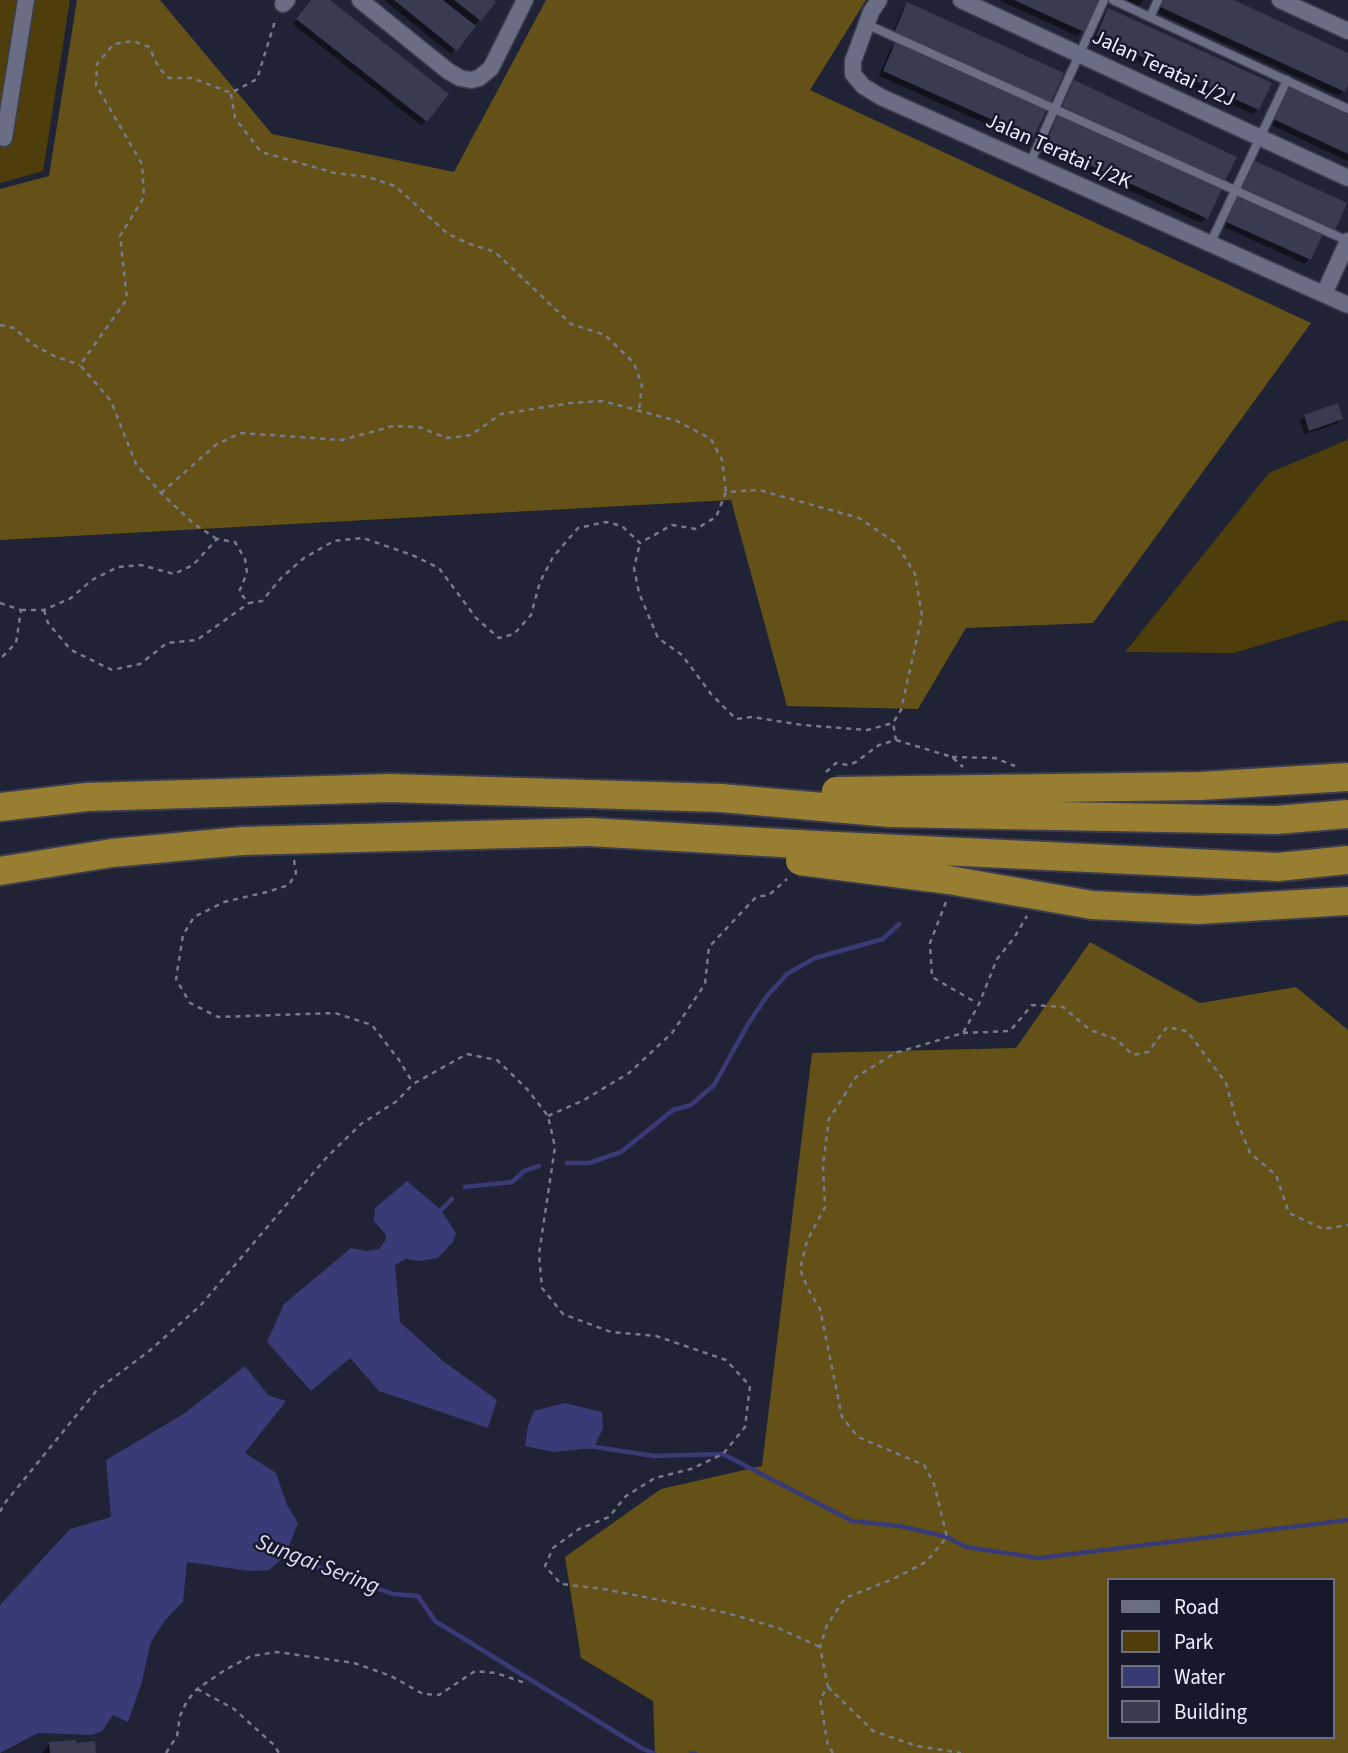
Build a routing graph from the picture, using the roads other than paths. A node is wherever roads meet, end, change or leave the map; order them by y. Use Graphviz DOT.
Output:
graph roads {
  1 [pos="26,0"];
  2 [pos="360,0"];
  3 [pos="526,0"];
  4 [pos="879,0"];
  5 [pos="961,0"];
  6 [pos="1104,0"];
  7 [pos="1113,0"];
  8 [pos="1158,0"];
  9 [pos="1280,0"];
  10 [pos="1150,17"];
  11 [pos="866,24"];
  12 [pos="1348,31"];
  13 [pos="1079,54"];
  14 [pos="1287,80"];
  15 [pos="1054,109"];
  16 [pos="1348,109"];
  17 [pos="1260,137"];
  18 [pos="4,138"];
  19 [pos="1030,163"];
  20 [pos="1348,178"];
  21 [pos="1235,190"];
  22 [pos="1348,241"];
  23 [pos="1210,244"];
  24 [pos="1324,294"];
  25 [pos="1348,306"];
  26 [pos="1348,777"];
  27 [pos="721,798"];
  28 [pos="0,807"];
  29 [pos="1348,814"];
  30 [pos="589,832"];
  31 [pos="1348,860"];
  32 [pos="0,871"];
  33 [pos="1348,901"];
  1 -- 18 [label="street"];
  2 -- 3 [label="street"];
  4 -- 11 [label="street, Jalan Teratai 1/2K"];
  5 -- 13 [label="street, Jalan Teratai 1/2J"];
  6 -- 13 [label="lane"];
  7 -- 10 [label="lane"];
  8 -- 10 [label="lane"];
  9 -- 12 [label="street"];
  10 -- 14 [label="lane"];
  11 -- 15 [label="lane"];
  11 -- 19 [label="street, Jalan Teratai 1/2K"];
  13 -- 15 [label="lane"];
  13 -- 17 [label="street, Jalan Teratai 1/2J"];
  14 -- 16 [label="lane"];
  14 -- 17 [label="lane"];
  15 -- 19 [label="lane"];
  15 -- 21 [label="lane"];
  17 -- 20 [label="street, Jalan Teratai 1/2J"];
  17 -- 21 [label="lane"];
  19 -- 23 [label="street, Jalan Teratai 1/2K"];
  21 -- 22 [label="lane"];
  21 -- 23 [label="lane"];
  22 -- 24 [label="street"];
  23 -- 24 [label="street, Jalan Teratai 1/2K"];
  24 -- 25 [label="street, Jalan Teratai 1/2K"];
  26 -- 27 [label="highway, bridge"];
  27 -- 28 [label="highway"];
  27 -- 29 [label="highway, bridge"];
  30 -- 31 [label="highway, bridge"];
  30 -- 32 [label="highway"];
  30 -- 33 [label="highway, bridge"];
}
